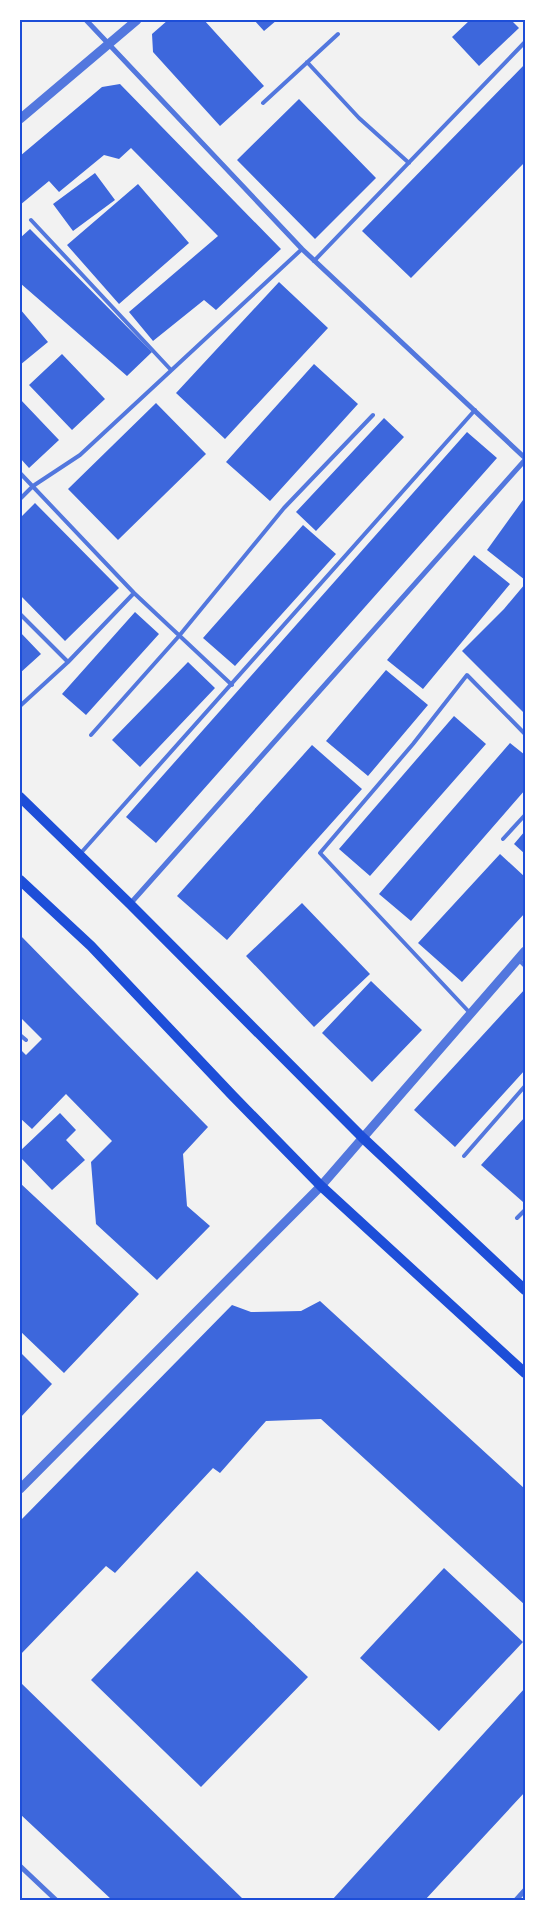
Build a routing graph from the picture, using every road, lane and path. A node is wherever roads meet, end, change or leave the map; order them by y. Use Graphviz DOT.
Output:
graph roads {
  1 [pos="86,20"];
  2 [pos="137,20"];
  3 [pos="338,34"];
  4 [pos="525,42"];
  5 [pos="109,44"];
  6 [pos="307,62"];
  7 [pos="263,103"];
  8 [pos="20,119"];
  9 [pos="409,163"];
  10 [pos="30,220"];
  11 [pos="302,249"];
  12 [pos="314,260"];
  13 [pos="171,370"];
  14 [pos="475,410"];
  15 [pos="373,415"];
  16 [pos="525,459"];
  17 [pos="20,473"];
  18 [pos="33,486"];
  19 [pos="20,499"];
  20 [pos="134,593"];
  21 [pos="20,614"];
  22 [pos="179,636"];
  23 [pos="68,662"];
  24 [pos="232,685"];
  25 [pos="20,706"];
  26 [pos="525,734"];
  27 [pos="91,735"];
  28 [pos="20,797"];
  29 [pos="525,815"];
  30 [pos="503,840"];
  31 [pos="80,854"];
  32 [pos="20,880"];
  33 [pos="130,904"];
  34 [pos="525,951"];
  35 [pos="522,962"];
  36 [pos="470,1013"];
  37 [pos="20,1035"];
  38 [pos="26,1040"];
  39 [pos="525,1086"];
  40 [pos="362,1138"];
  41 [pos="464,1156"];
  42 [pos="321,1186"];
  43 [pos="525,1210"];
  44 [pos="517,1218"];
  45 [pos="525,1290"];
  46 [pos="525,1374"];
  47 [pos="20,1489"];
  48 [pos="20,1866"];
  49 [pos="525,1890"];
  50 [pos="56,1900"];
  51 [pos="516,1900"];
  1 -- 5 [label="street"];
  2 -- 5 [label="street"];
  3 -- 6 [label="lane"];
  4 -- 9 [label="lane"];
  5 -- 8 [label="street"];
  5 -- 11 [label="street"];
  6 -- 7 [label="lane"];
  6 -- 9 [label="lane"];
  9 -- 12 [label="lane"];
  10 -- 13 [label="lane"];
  11 -- 12 [label="street"];
  11 -- 13 [label="lane"];
  12 -- 14 [label="street"];
  13 -- 18 [label="lane"];
  14 -- 16 [label="street"];
  14 -- 24 [label="lane"];
  15 -- 22 [label="lane"];
  16 -- 33 [label="street"];
  17 -- 18 [label="lane"];
  18 -- 19 [label="lane"];
  18 -- 20 [label="lane"];
  20 -- 22 [label="lane"];
  20 -- 23 [label="lane"];
  21 -- 23 [label="lane"];
  22 -- 24 [label="lane"];
  22 -- 27 [label="lane"];
  23 -- 25 [label="lane"];
  24 -- 31 [label="lane"];
  26 -- 36 [label="lane"];
  28 -- 31 [label="main road"];
  29 -- 30 [label="lane"];
  31 -- 33 [label="main road"];
  32 -- 42 [label="main road"];
  33 -- 40 [label="main road"];
  34 -- 35 [label="street"];
  35 -- 36 [label="street"];
  36 -- 40 [label="street"];
  37 -- 38 [label="lane"];
  39 -- 41 [label="lane"];
  40 -- 42 [label="street"];
  40 -- 45 [label="main road"];
  42 -- 46 [label="main road"];
  42 -- 47 [label="street"];
  43 -- 44 [label="lane"];
  48 -- 50 [label="street"];
  49 -- 51 [label="street"];
}
